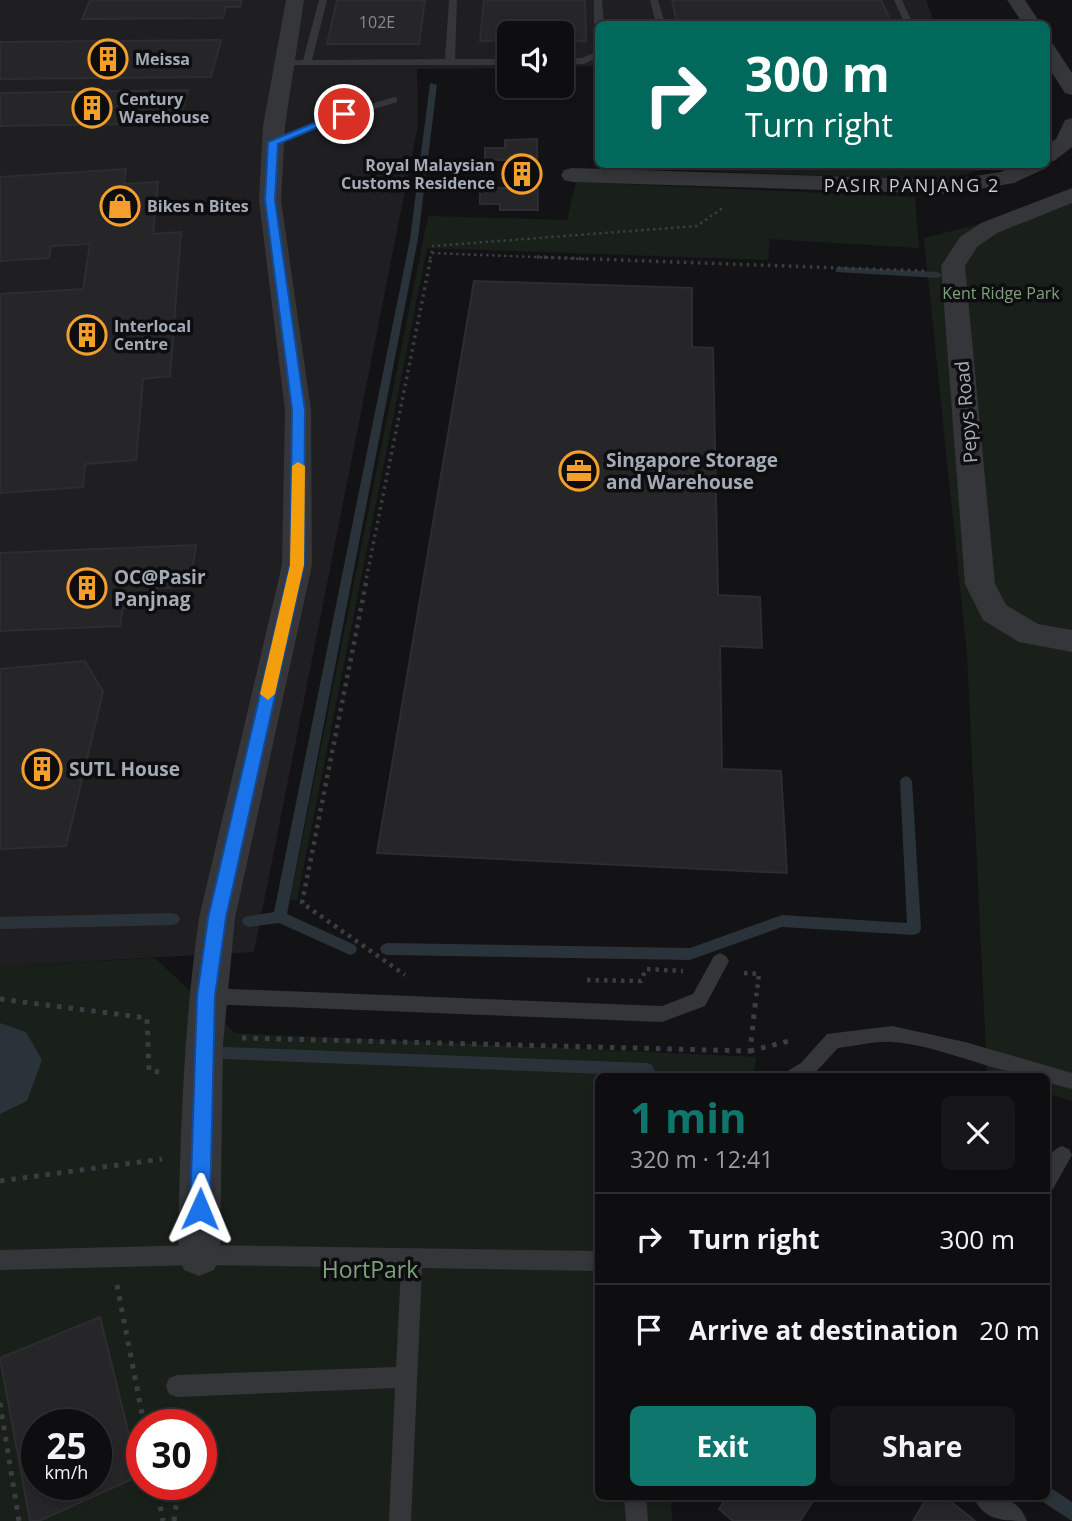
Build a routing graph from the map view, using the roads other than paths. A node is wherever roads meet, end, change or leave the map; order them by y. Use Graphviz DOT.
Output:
graph roads {
  1 [pos="295,0"];
  2 [pos="323,0"];
  3 [pos="453,0"];
  4 [pos="598,0"];
  5 [pos="654,0"];
  6 [pos="898,0"];
  7 [pos="1016,0"];
  8 [pos="599,21"];
  9 [pos="660,21"];
  10 [pos="908,21"];
  11 [pos="1030,21"];
  12 [pos="1050,54"];
  13 [pos="595,56"];
  14 [pos="574,61"];
  15 [pos="450,62"];
  16 [pos="497,62"];
  17 [pos="296,63"];
  18 [pos="1072,89"];
  19 [pos="394,100"];
  20 [pos="1072,124"];
  21 [pos="273,142"];
  22 [pos="1050,153"];
  23 [pos="1027,168"];
  24 [pos="572,175"];
  25 [pos="1072,195"];
  26 [pos="1072,641"];
  27 [pos="720,961"];
  28 [pos="206,996"];
  29 [pos="801,1073"];
  30 [pos="1044,1073"];
  31 [pos="1050,1075"];
  32 [pos="1072,1081"];
  33 [pos="1062,1155"];
  34 [pos="1050,1175"];
  35 [pos="199,1255"];
  36 [pos="412,1258"];
  37 [pos="0,1260"];
  38 [pos="595,1261"];
  39 [pos="407,1377"];
  40 [pos="177,1386"];
  41 [pos="635,1500"];
  42 [pos="989,1500"];
  43 [pos="400,1521"];
  44 [pos="637,1521"];
  45 [pos="1016,1521"];
  1 -- 17 [label="street"];
  2 -- 17 [label="lane"];
  3 -- 15 [label="lane"];
  4 -- 8 [label="lane"];
  5 -- 9 [label="lane"];
  6 -- 10 [label="lane"];
  7 -- 11 [label="street"];
  12 -- 18 [label="street"];
  13 -- 14 [label="lane"];
  15 -- 16 [label="lane"];
  15 -- 17 [label="lane"];
  17 -- 21 [label="street"];
  19 -- 21 [label="lane"];
  20 -- 22 [label="street"];
  21 -- 28 [label="street"];
  23 -- 24 [label="street"];
  25 -- 26 [label="street, Pepys Road"];
  27 -- 28 [label="lane"];
  28 -- 35 [label="street"];
  29 -- 30 [label="lane"];
  31 -- 32 [label="lane"];
  33 -- 34 [label="lane"];
  35 -- 36 [label="lane"];
  35 -- 37 [label="lane"];
  36 -- 38 [label="lane"];
  36 -- 39 [label="lane"];
  39 -- 40 [label="lane"];
  39 -- 43 [label="lane"];
  41 -- 44 [label="lane"];
  42 -- 45 [label="lane"];
}
